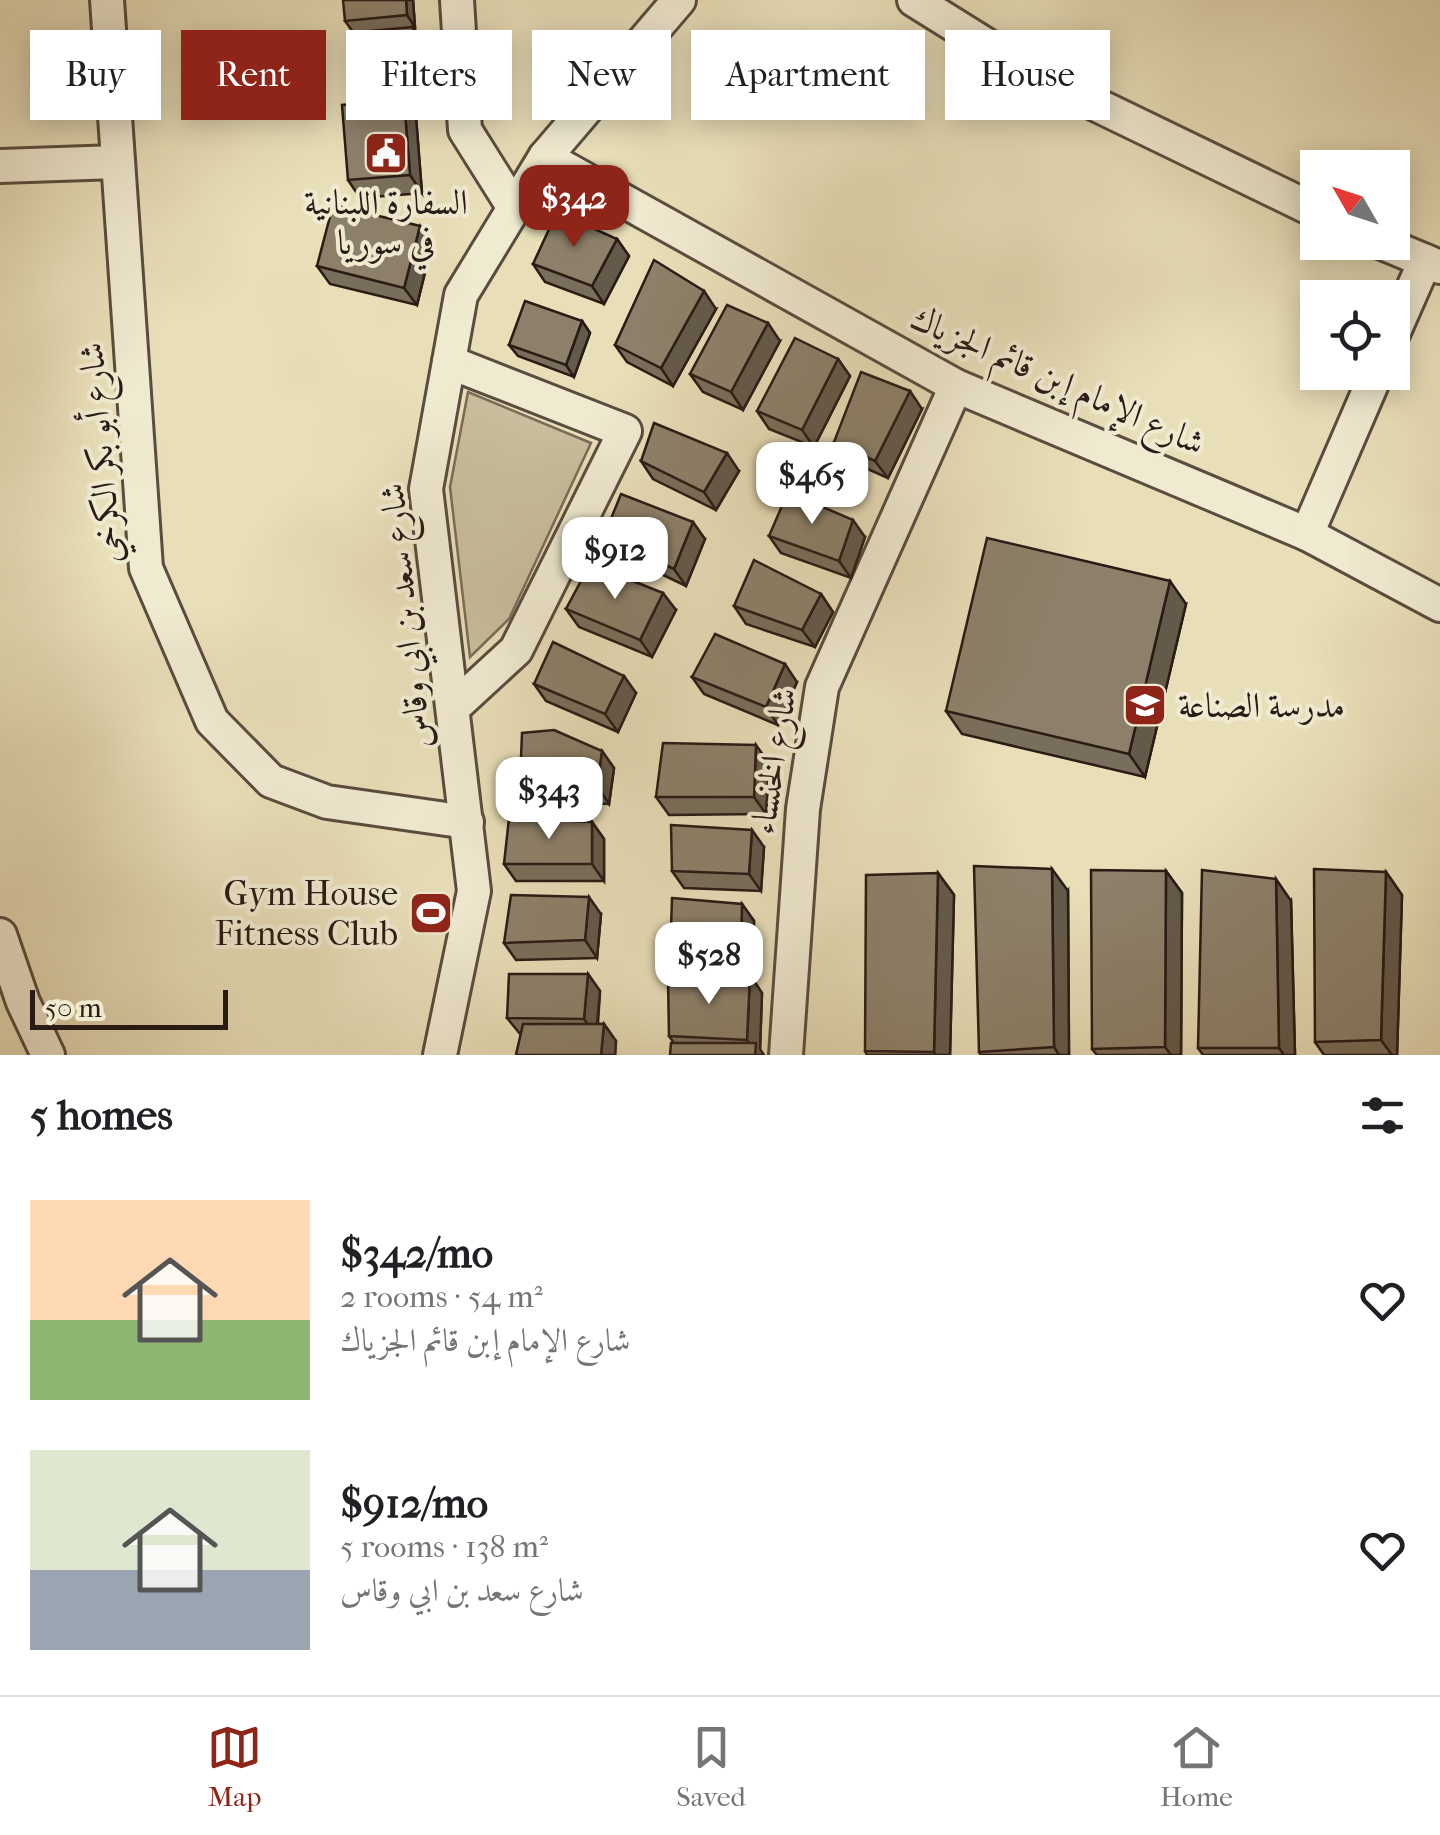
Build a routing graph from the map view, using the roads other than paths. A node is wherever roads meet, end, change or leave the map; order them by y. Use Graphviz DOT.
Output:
graph roads {
  1 [pos="107,0"];
  2 [pos="457,0"];
  3 [pos="678,0"];
  4 [pos="914,0"];
  5 [pos="545,157"];
  6 [pos="117,162"];
  7 [pos="0,166"];
  8 [pos="1300,203"];
  9 [pos="514,208"];
  10 [pos="1432,264"];
  11 [pos="1410,304"];
  12 [pos="449,362"];
  13 [pos="956,386"];
  14 [pos="1369,390"];
  15 [pos="1307,534"];
  16 [pos="1440,605"];
  17 [pos="453,708"];
  18 [pos="467,822"];
  19 [pos="0,935"];
  20 [pos="48,1055"];
  21 [pos="440,1055"];
  22 [pos="786,1055"];
  1 -- 6 [label="street, شارع أبو بكر الكرخي"];
  2 -- 9 [label="street"];
  3 -- 5 [label="street, شارع سعد بن ابي وقاس"];
  4 -- 8 [label="street"];
  5 -- 9 [label="street, شارع سعد بن ابي وقاس"];
  5 -- 13 [label="street, شارع الإمام إبن قائم الجزياك"];
  6 -- 7 [label="street"];
  6 -- 18 [label="street, شارع أبو بكر الكرخي"];
  9 -- 12 [label="street, شارع سعد بن ابي وقاس"];
  10 -- 11 [label="street"];
  12 -- 17 [label="street, شارع سعد بن ابي وقاس"];
  12 -- 17 [label="street"];
  13 -- 15 [label="street, شارع الإمام إبن قائم الجزياك"];
  13 -- 22 [label="street, شارع الخنساء"];
  14 -- 15 [label="street"];
  15 -- 16 [label="street, شارع الإمام إبن قائم الجزياك"];
  17 -- 18 [label="street, شارع سعد بن ابي وقاس"];
  18 -- 21 [label="street, شارع سعد بن ابي وقاس"];
  19 -- 20 [label="street"];
}
